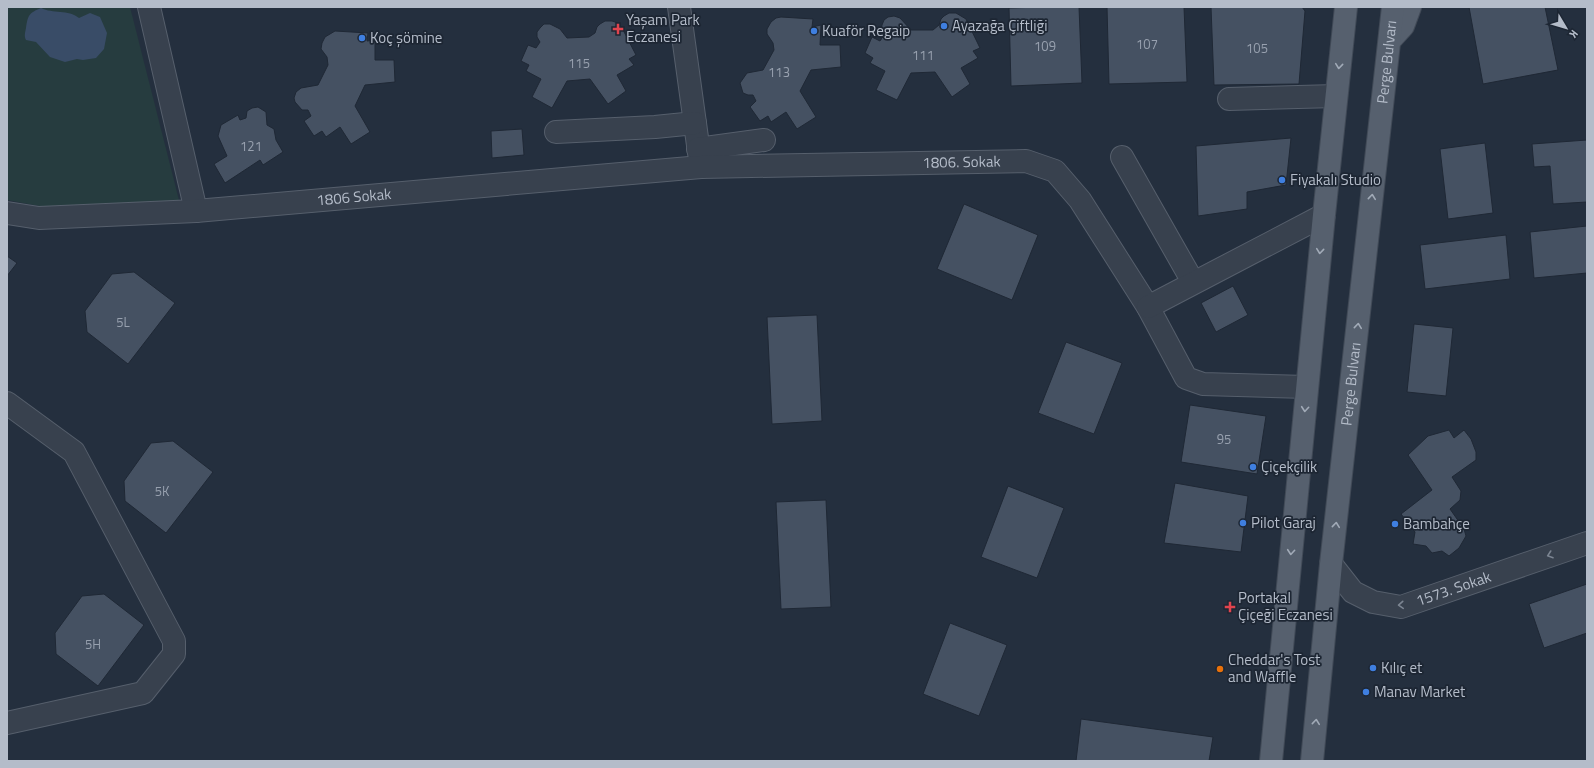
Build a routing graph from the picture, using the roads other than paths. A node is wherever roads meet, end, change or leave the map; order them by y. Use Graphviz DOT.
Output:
graph roads {
  1 [pos="148,7"];
  2 [pos="679,7"];
  3 [pos="1336,7"];
  4 [pos="1393,7"];
  5 [pos="1410,7"];
  6 [pos="1344,17"];
  7 [pos="1389,42"];
  8 [pos="1336,96"];
  9 [pos="1229,99"];
  10 [pos="695,123"];
  11 [pos="556,132"];
  12 [pos="764,140"];
  13 [pos="1122,157"];
  14 [pos="699,158"];
  15 [pos="196,211"];
  16 [pos="7,213"];
  17 [pos="1324,215"];
  18 [pos="1193,282"];
  19 [pos="1148,307"];
  20 [pos="1307,387"];
  21 [pos="7,403"];
  22 [pos="1587,543"];
  23 [pos="1331,564"];
  24 [pos="7,723"];
  25 [pos="1271,761"];
  26 [pos="1312,761"];
  1 -- 15 [label="street"];
  2 -- 10 [label="street"];
  3 -- 6 [label="main road"];
  4 -- 7 [label="main road, Perge Bulvarı"];
  5 -- 7 [label="main road"];
  6 -- 8 [label="main road, one-way"];
  23 -- 7 [label="main road, Perge Bulvarı, one-way"];
  8 -- 9 [label="street"];
  8 -- 17 [label="main road"];
  10 -- 11 [label="street"];
  10 -- 14 [label="street"];
  12 -- 14 [label="street"];
  13 -- 18 [label="street"];
  14 -- 15 [label="street, 1806 Sokak"];
  14 -- 19 [label="street, 1806. Sokak"];
  15 -- 16 [label="street, 1806 Sokak"];
  17 -- 18 [label="street"];
  17 -- 20 [label="main road, one-way"];
  18 -- 19 [label="street"];
  19 -- 20 [label="street, 1806. Sokak"];
  20 -- 25 [label="main road, one-way"];
  21 -- 24 [label="street"];
  22 -- 23 [label="street, 1573. Sokak, one-way"];
  26 -- 23 [label="main road, Perge Bulvarı, one-way"];
}
